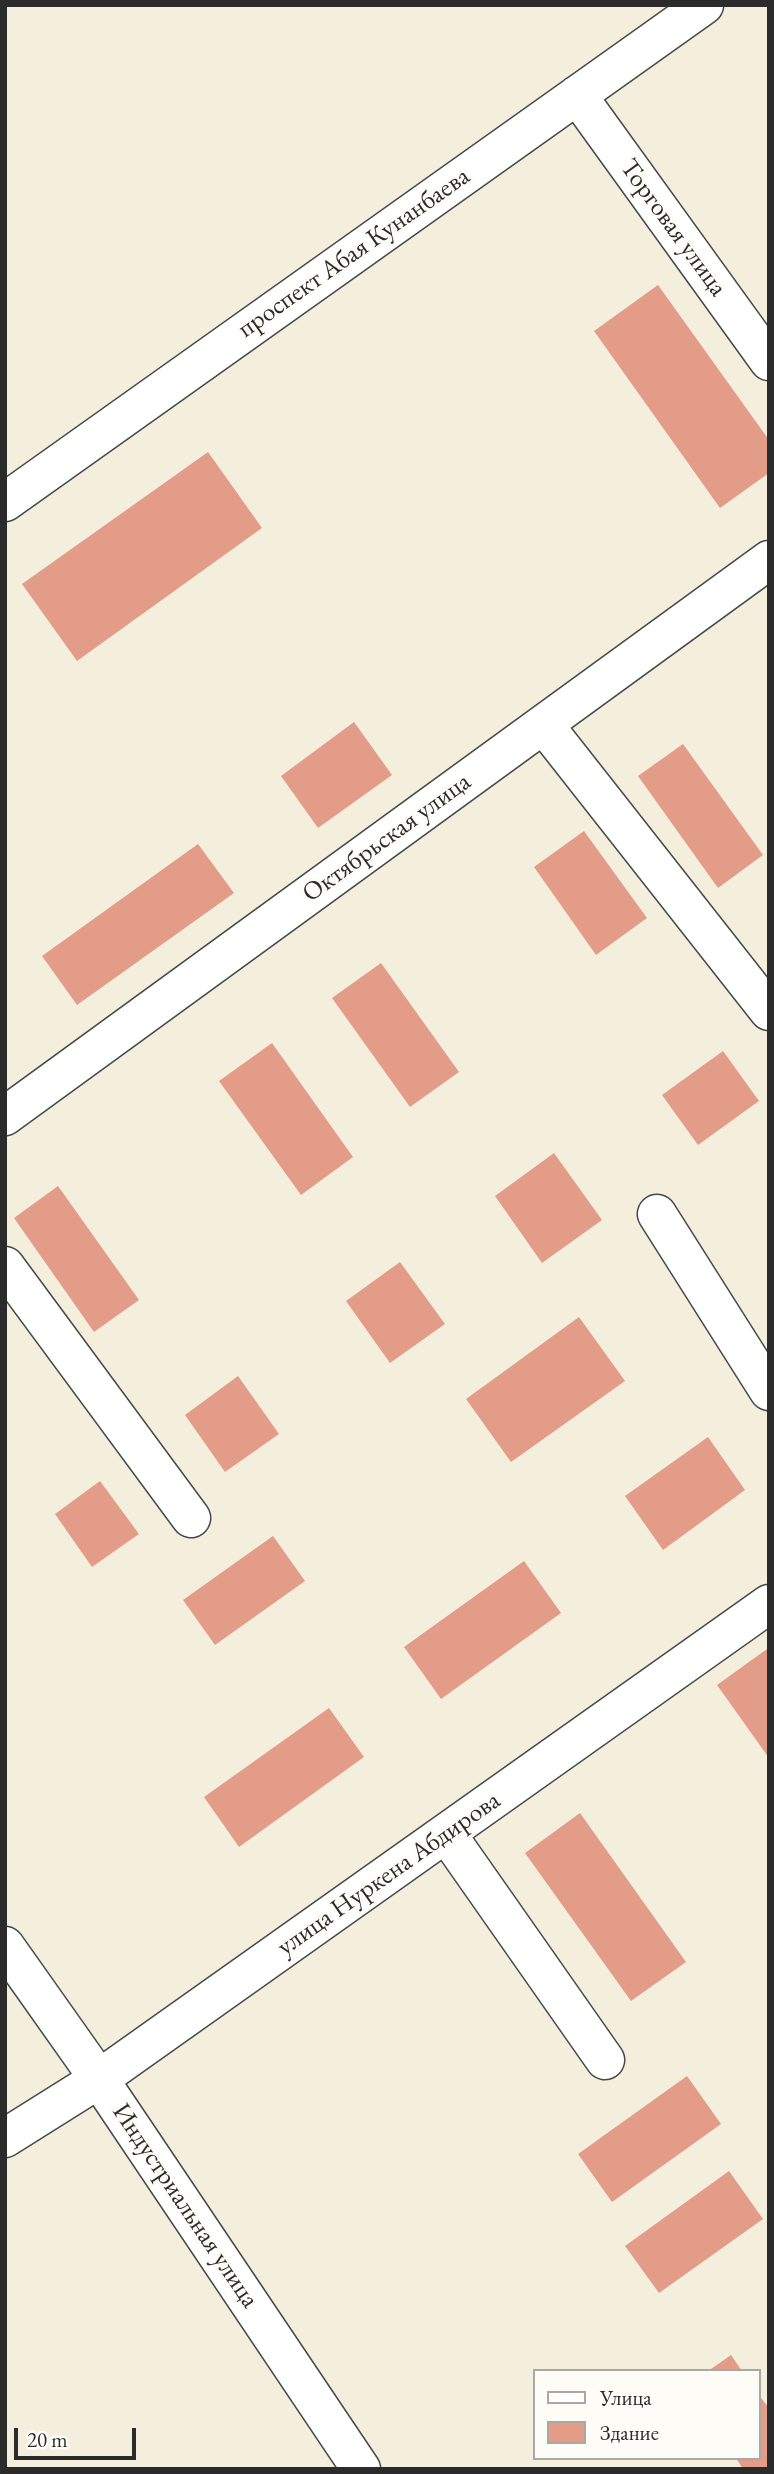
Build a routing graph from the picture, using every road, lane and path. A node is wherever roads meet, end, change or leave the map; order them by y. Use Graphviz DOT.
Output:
graph roads {
  1 [pos="685,10"];
  2 [pos="577,95"];
  3 [pos="769,361"];
  4 [pos="5,502"];
  5 [pos="769,561"];
  6 [pos="544,724"];
  7 [pos="769,1011"];
  8 [pos="5,1116"];
  9 [pos="657,1214"];
  10 [pos="5,1266"];
  11 [pos="769,1391"];
  12 [pos="191,1518"];
  13 [pos="769,1604"];
  14 [pos="446,1833"];
  15 [pos="5,1946"];
  16 [pos="605,2060"];
  17 [pos="99,2079"];
  18 [pos="5,2138"];
  19 [pos="361,2469"];
  1 -- 2 [label="street, проспект Абая Кунанбаева"];
  2 -- 3 [label="street, Торговая улица"];
  2 -- 4 [label="street, проспект Абая Кунанбаева"];
  5 -- 6 [label="street, Октябрьская улица"];
  6 -- 7 [label="street"];
  6 -- 8 [label="street, Октябрьская улица"];
  9 -- 11 [label="street"];
  10 -- 12 [label="street"];
  13 -- 14 [label="street, улица Нуркена Абдирова"];
  14 -- 16 [label="street"];
  14 -- 17 [label="street, улица Нуркена Абдирова"];
  15 -- 17 [label="street, Индустриальная улица"];
  17 -- 18 [label="street, улица Нуркена Абдирова"];
  17 -- 19 [label="street, Индустриальная улица"];
}
